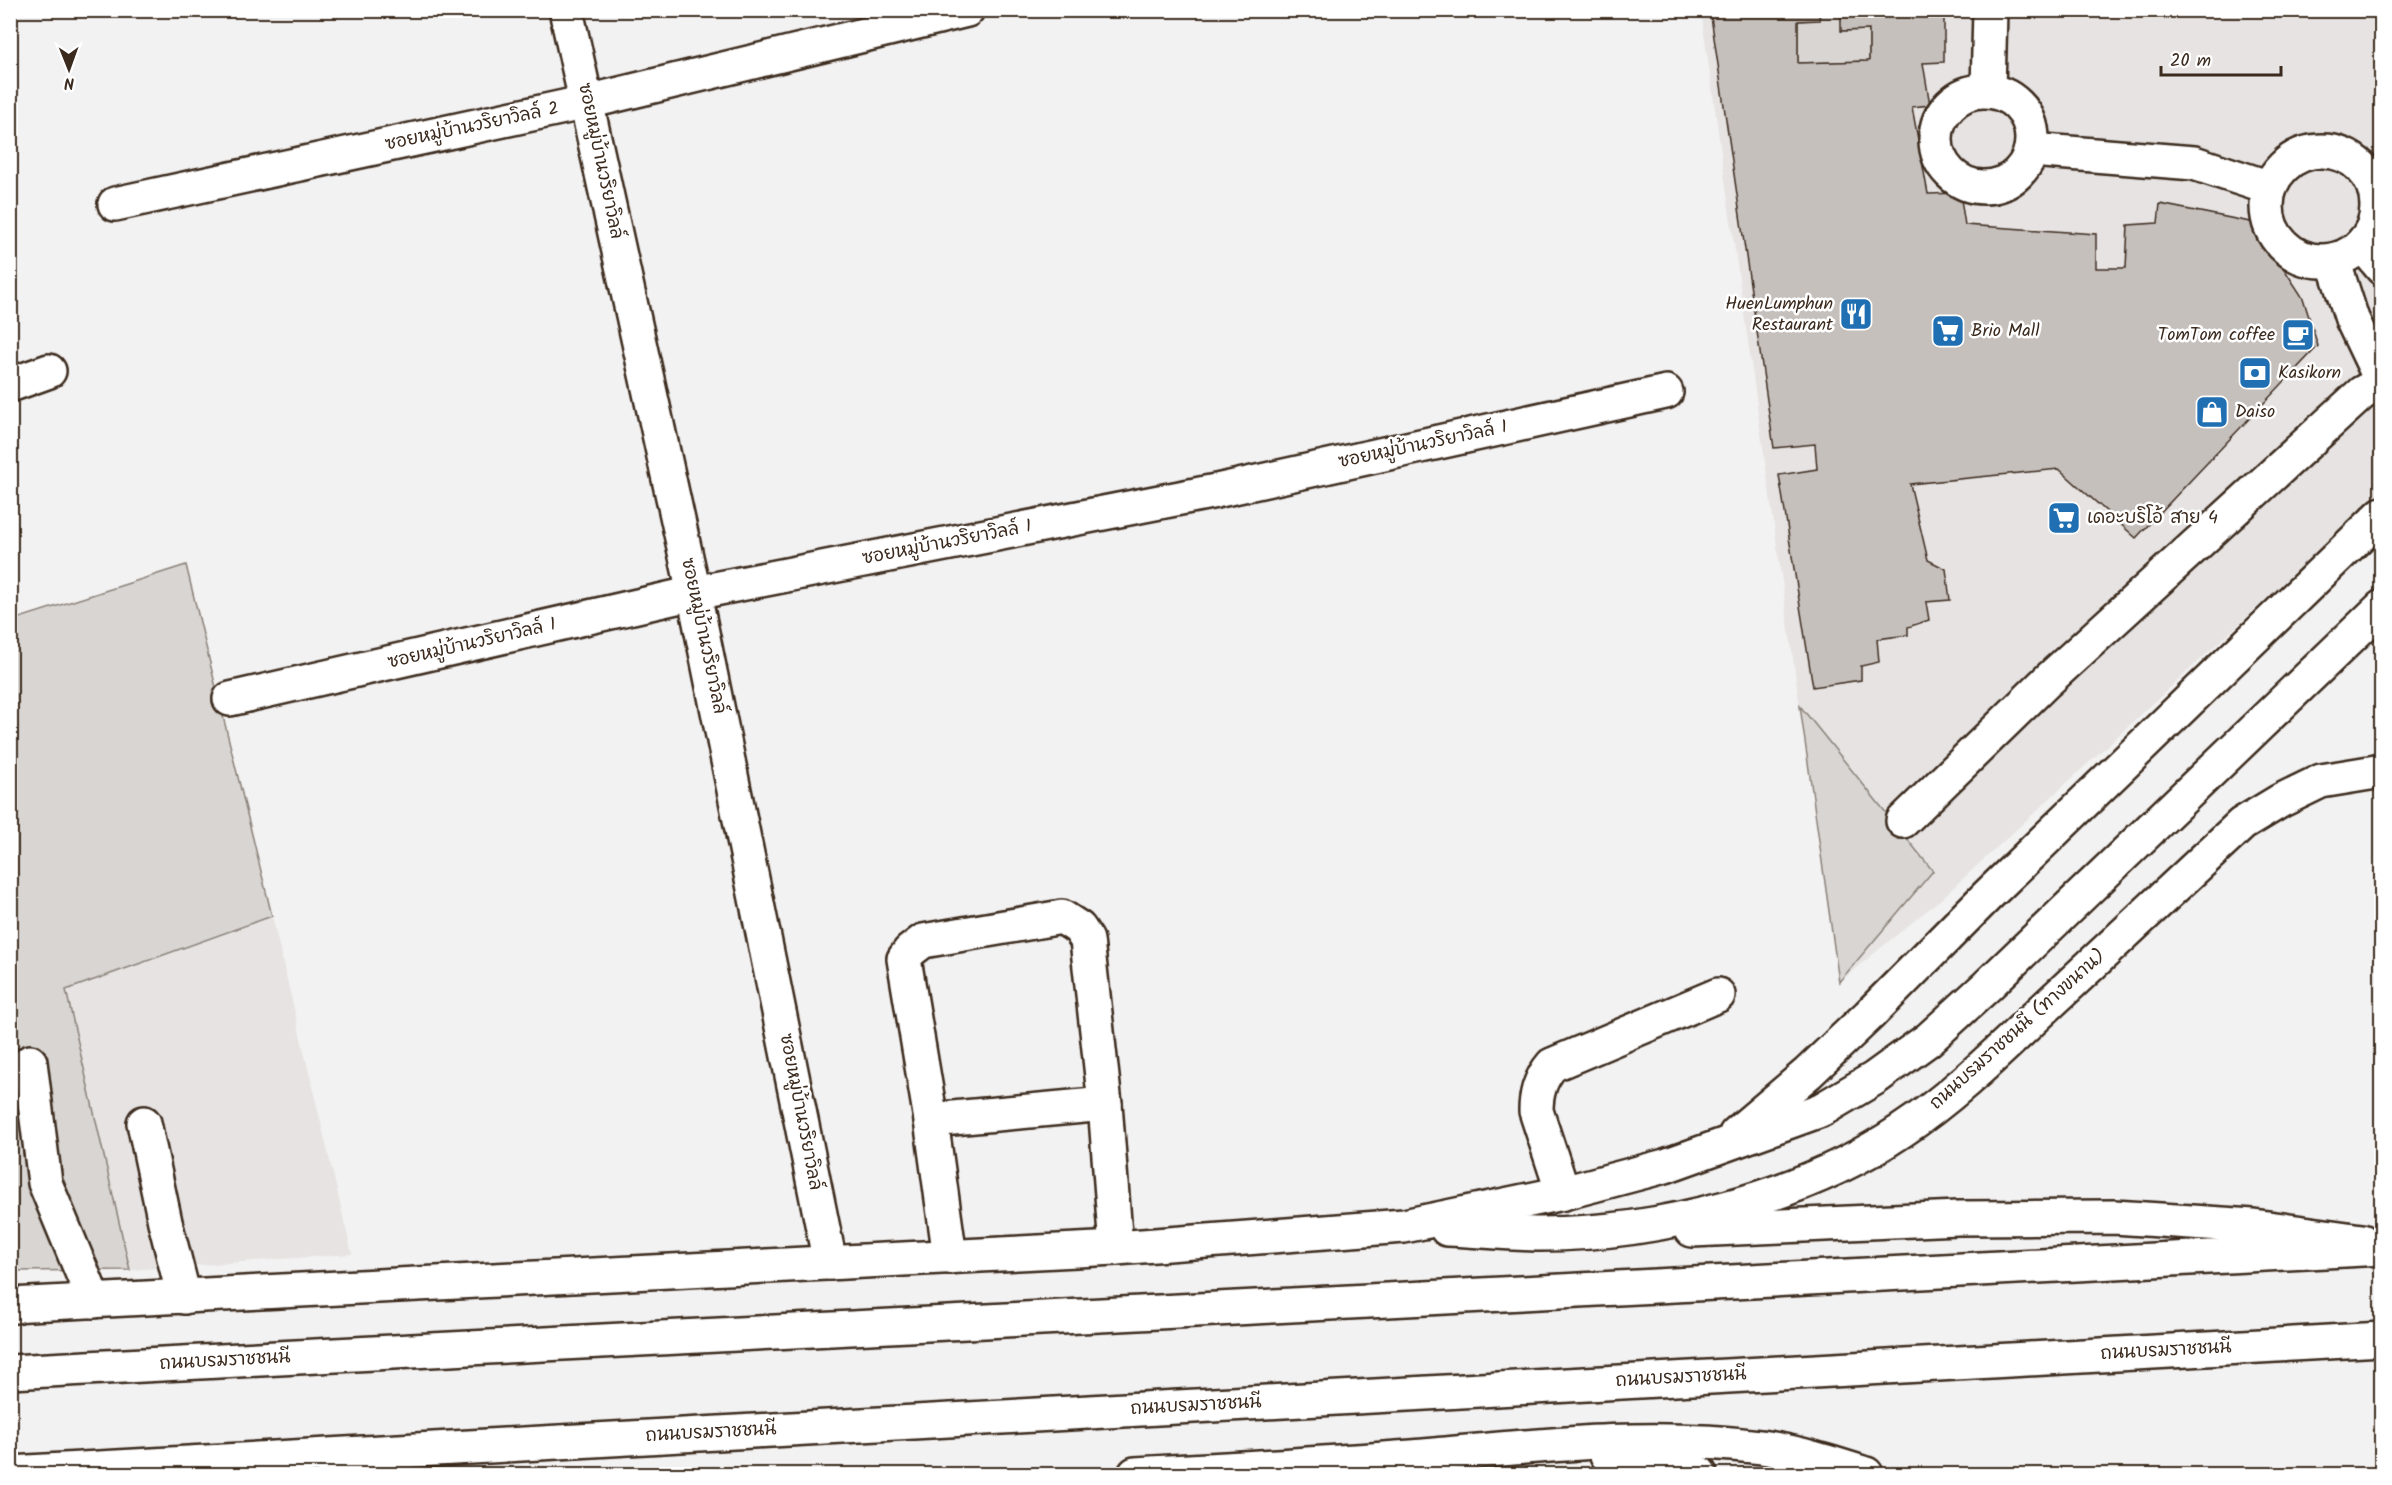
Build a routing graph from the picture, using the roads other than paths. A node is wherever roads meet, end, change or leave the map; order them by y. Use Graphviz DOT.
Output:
graph roads {
  1 [pos="566,10"];
  2 [pos="967,10"];
  3 [pos="1990,10"];
  4 [pos="1988,90"];
  5 [pos="587,102"];
  6 [pos="2031,150"];
  7 [pos="2270,188"];
  8 [pos="115,204"];
  9 [pos="2379,213"];
  10 [pos="2372,256"];
  11 [pos="2333,260"];
  12 [pos="50,371"];
  13 [pos="2381,382"];
  14 [pos="10,385"];
  15 [pos="1666,392"];
  16 [pos="2382,514"];
  17 [pos="694,593"];
  18 [pos="2382,607"];
  19 [pos="230,699"];
  20 [pos="2382,771"];
  21 [pos="1904,821"];
  22 [pos="1718,995"];
  23 [pos="30,1062"];
  24 [pos="1105,1104"];
  25 [pos="931,1120"];
  26 [pos="144,1123"];
  27 [pos="1718,1149"];
  28 [pos="1563,1192"];
  29 [pos="1404,1226"];
  30 [pos="1616,1230"];
  31 [pos="2382,1246"];
  32 [pos="1116,1248"];
  33 [pos="950,1257"];
  34 [pos="830,1263"];
  35 [pos="184,1297"];
  36 [pos="94,1302"];
  37 [pos="12,1306"];
  38 [pos="2382,1338"];
  39 [pos="10,1372"];
  40 [pos="1558,1444"];
  41 [pos="1366,1461"];
  42 [pos="10,1473"];
  43 [pos="1136,1474"];
  44 [pos="1448,1474"];
  45 [pos="1700,1474"];
  46 [pos="1866,1474"];
  1 -- 5 [label="main road, ซอยหมู่บ้านวริยาวิลล์"];
  2 -- 5 [label="main road, ซอยหมู่บ้านวริยาวิลล์ 2"];
  3 -- 4 [label="main road"];
  4 -- 6 [label="main road"];
  4 -- 6 [label="main road"];
  5 -- 8 [label="main road, ซอยหมู่บ้านวริยาวิลล์ 2"];
  5 -- 17 [label="main road, ซอยหมู่บ้านวริยาวิลล์"];
  6 -- 7 [label="main road"];
  7 -- 9 [label="main road"];
  7 -- 11 [label="main road"];
  9 -- 10 [label="main road"];
  10 -- 11 [label="main road"];
  11 -- 13 [label="main road"];
  12 -- 14 [label="main road"];
  13 -- 21 [label="main road"];
  15 -- 17 [label="main road, ซอยหมู่บ้านวริยาวิลล์ 1"];
  16 -- 27 [label="main road"];
  17 -- 19 [label="main road, ซอยหมู่บ้านวริยาวิลล์ 1"];
  17 -- 34 [label="main road, ซอยหมู่บ้านวริยาวิลล์"];
  18 -- 27 [label="main road"];
  20 -- 30 [label="main road, ถนนบรมราชชนนี (ทางขนาน)"];
  22 -- 28 [label="main road"];
  23 -- 36 [label="main road"];
  24 -- 25 [label="main road"];
  24 -- 25 [label="main road"];
  24 -- 32 [label="main road"];
  25 -- 33 [label="main road"];
  26 -- 35 [label="main road"];
  27 -- 28 [label="main road"];
  28 -- 29 [label="main road"];
  29 -- 30 [label="main road, ถนนบรมราชชนนี (ทางขนาน)"];
  29 -- 32 [label="main road"];
  30 -- 31 [label="main road"];
  31 -- 39 [label="main road, ถนนบรมราชชนนี"];
  32 -- 33 [label="main road"];
  33 -- 34 [label="main road"];
  34 -- 35 [label="main road"];
  35 -- 36 [label="main road"];
  36 -- 37 [label="main road"];
  38 -- 42 [label="main road, ถนนบรมราชชนนี"];
  40 -- 41 [label="main road"];
  40 -- 45 [label="main road"];
  40 -- 46 [label="main road"];
  41 -- 43 [label="main road"];
  41 -- 44 [label="main road"];
}
